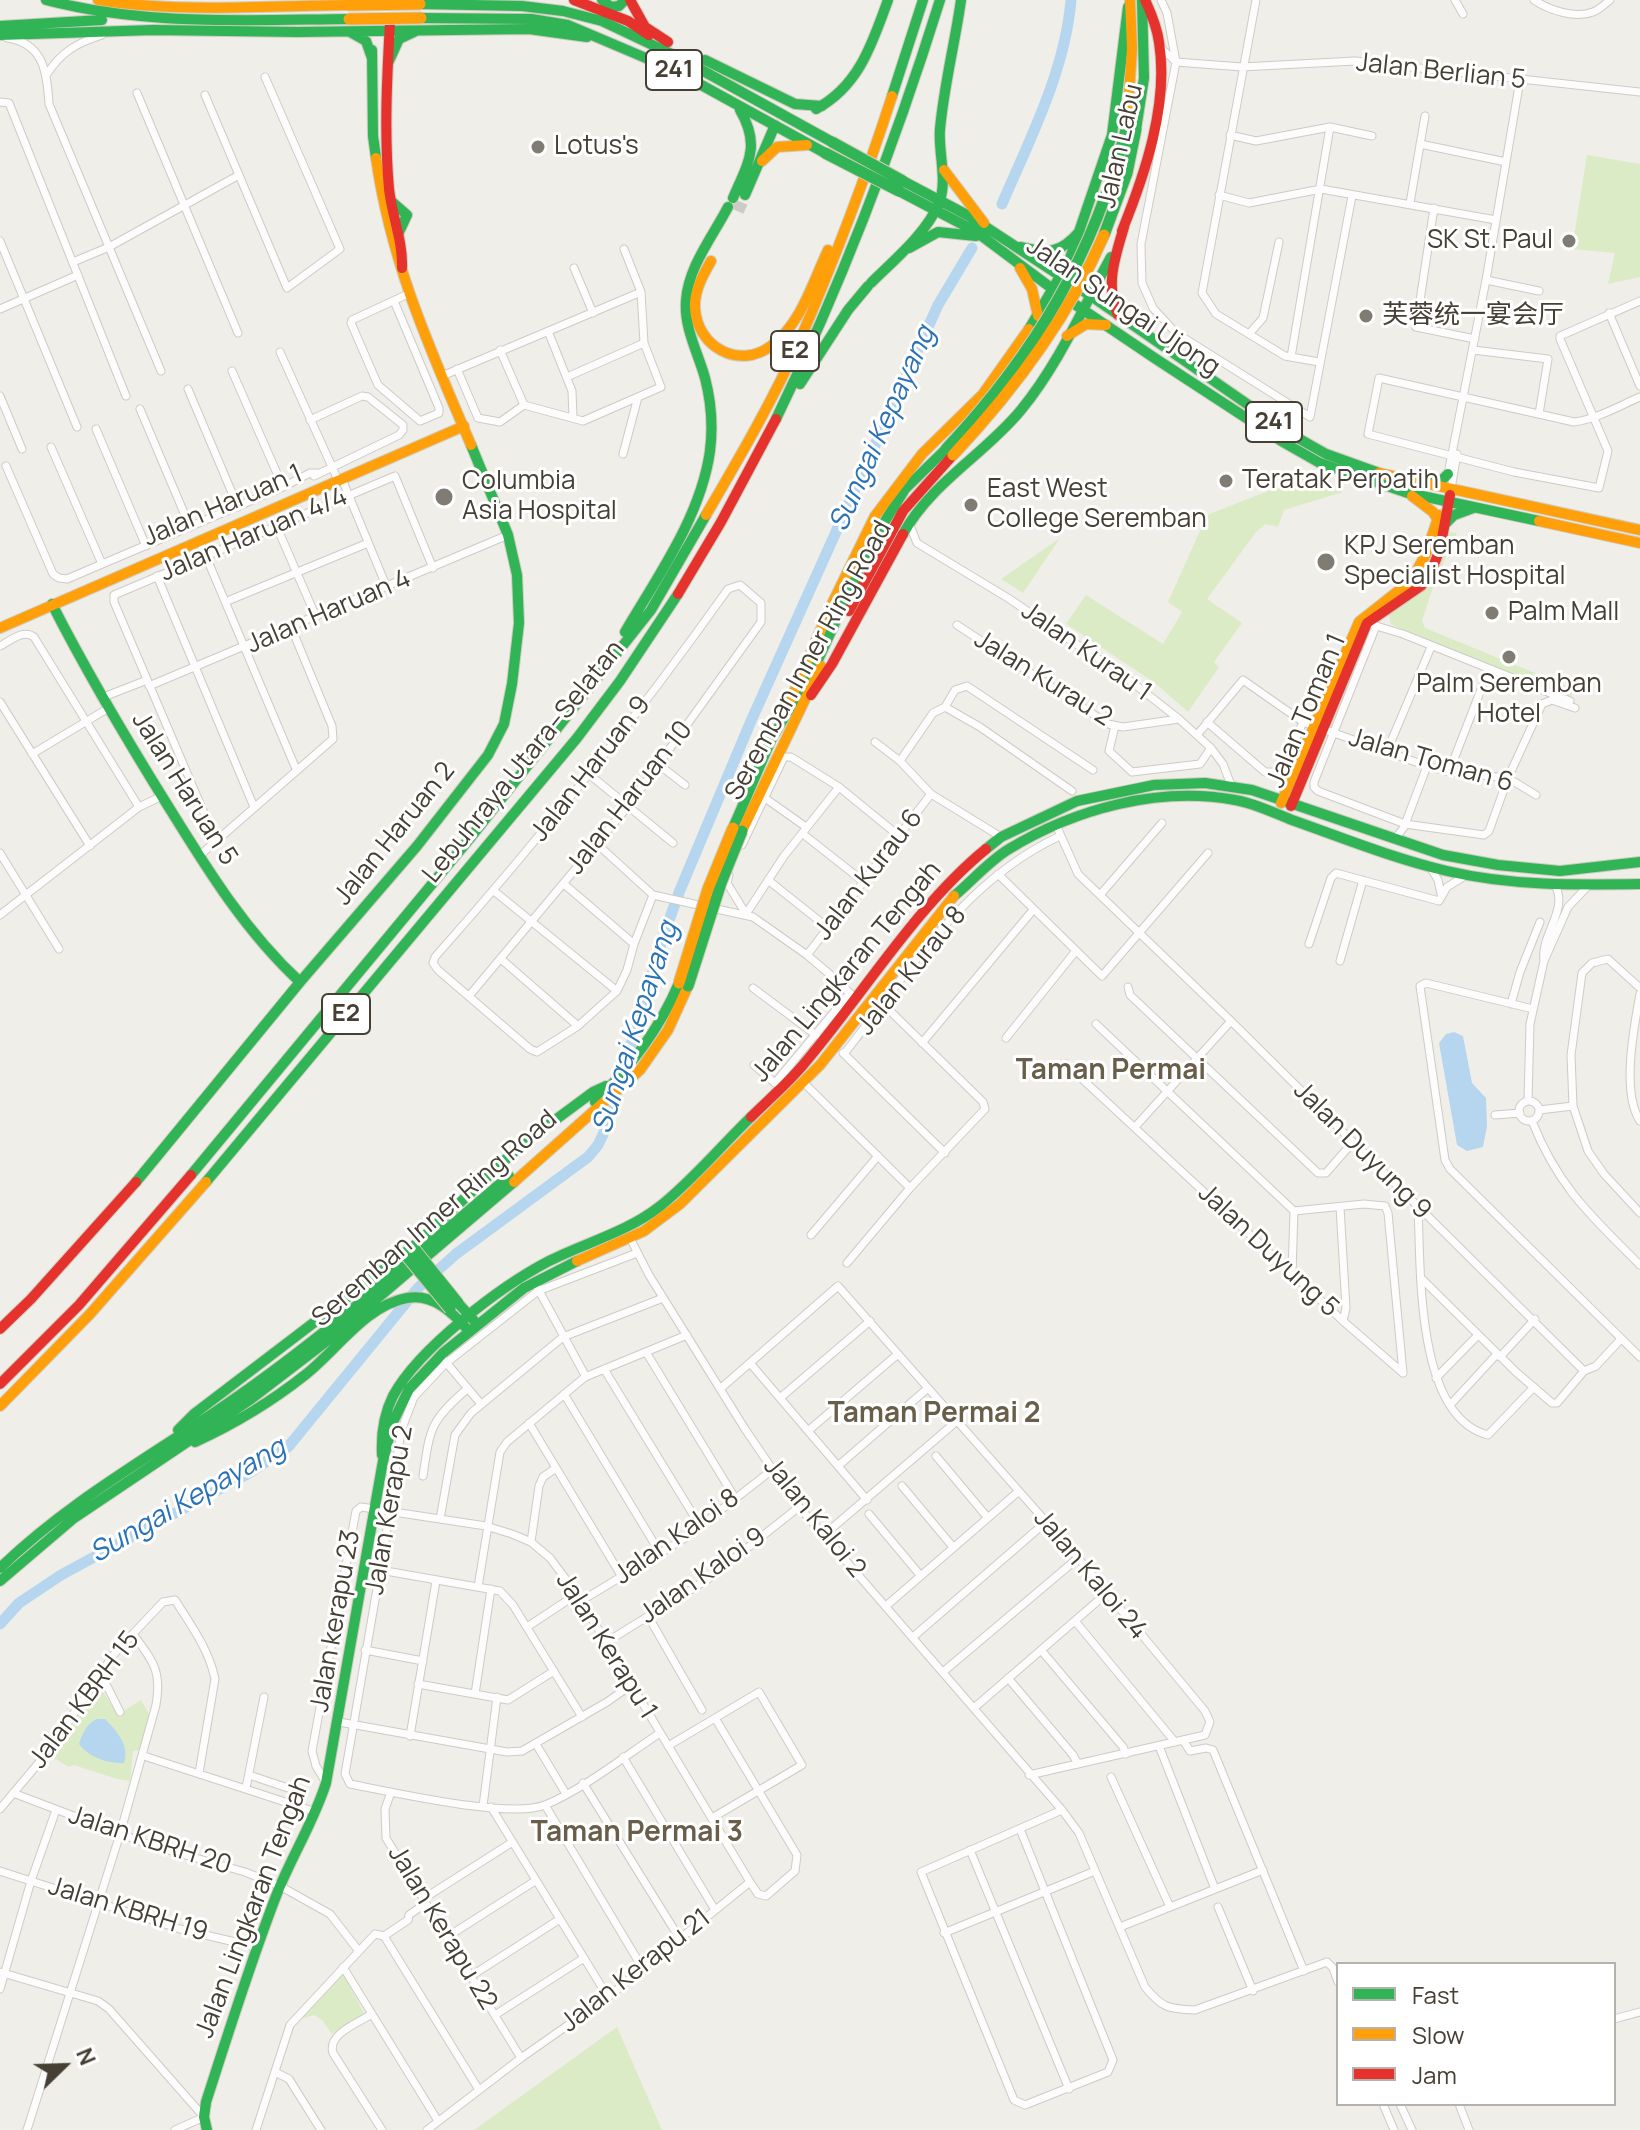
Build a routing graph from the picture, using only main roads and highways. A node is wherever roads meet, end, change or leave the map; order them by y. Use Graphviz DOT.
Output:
graph roads {
  1 [pos="46,0"];
  2 [pos="98,0"];
  3 [pos="372,0"];
  4 [pos="391,0"];
  5 [pos="574,0"];
  6 [pos="602,0"];
  7 [pos="627,0"];
  8 [pos="888,0"];
  9 [pos="923,0"];
  10 [pos="940,0"];
  11 [pos="961,0"];
  12 [pos="1129,0"];
  13 [pos="1143,0"];
  14 [pos="351,2"];
  15 [pos="415,2"];
  16 [pos="122,17"];
  17 [pos="423,23"];
  18 [pos="349,25"];
  19 [pos="0,26"];
  20 [pos="372,29"];
  21 [pos="390,29"];
  22 [pos="0,36"];
  23 [pos="372,58"];
  24 [pos="389,61"];
  25 [pos="702,68"];
  26 [pos="732,86"];
  27 [pos="737,106"];
  28 [pos="822,106"];
  29 [pos="775,125"];
  30 [pos="1132,128"];
  31 [pos="812,145"];
  32 [pos="829,148"];
  33 [pos="940,158"];
  34 [pos="757,165"];
  35 [pos="863,187"];
  36 [pos="735,205"];
  37 [pos="938,206"];
  38 [pos="1124,227"];
  39 [pos="982,231"];
  40 [pos="1080,231"];
  41 [pos="1075,245"];
  42 [pos="1007,246"];
  43 [pos="896,258"];
  44 [pos="1015,261"];
  45 [pos="1109,261"];
  46 [pos="402,269"];
  47 [pos="1060,277"];
  48 [pos="1053,289"];
  49 [pos="1091,296"];
  50 [pos="1083,309"];
  51 [pos="1038,316"];
  52 [pos="1120,317"];
  53 [pos="1106,325"];
  54 [pos="1067,336"];
  55 [pos="776,418"];
  56 [pos="464,426"];
  57 [pos="950,452"];
  58 [pos="1426,484"];
  59 [pos="1408,493"];
  60 [pos="1474,494"];
  61 [pos="1447,495"];
  62 [pos="1477,507"];
  63 [pos="1442,522"];
  64 [pos="1640,530"];
  65 [pos="1640,543"];
  66 [pos="52,604"];
  67 [pos="1368,624"];
  68 [pos="0,628"];
  69 [pos="604,671"];
  70 [pos="792,714"];
  71 [pos="1319,728"];
  72 [pos="1287,802"];
  73 [pos="1282,814"];
  74 [pos="1640,862"];
  75 [pos="1640,884"];
  76 [pos="300,982"];
  77 [pos="615,1082"];
  78 [pos="593,1109"];
  79 [pos="659,1207"];
  80 [pos="630,1238"];
  81 [pos="579,1246"];
  82 [pos="409,1250"];
  83 [pos="454,1306"];
  84 [pos="469,1324"];
  85 [pos="0,1329"];
  86 [pos="0,1384"];
  87 [pos="0,1406"];
  88 [pos="171,1447"];
  89 [pos="383,1461"];
  90 [pos="0,1568"];
  91 [pos="0,1581"];
  92 [pos="207,2130"];
  1 -- 16 [label="main road"];
  2 -- 14 [label="main road"];
  3 -- 20 [label="main road, Jalan Haruan 2"];
  4 -- 21 [label="main road, Jalan Haruan 2"];
  5 -- 25 [label="main road"];
  6 -- 7 [label="main road"];
  7 -- 28 [label="main road"];
  8 -- 28 [label="main road"];
  9 -- 35 [label="main road, Lebuhraya Utara–Selatan / E2"];
  10 -- 55 [label="main road, Lebuhraya Utara–Selatan / E2"];
  11 -- 33 [label="main road"];
  12 -- 30 [label="main road"];
  12 -- 40 [label="main road, Jalan Labu"];
  13 -- 30 [label="main road"];
  13 -- 38 [label="main road, Jalan Labu"];
  14 -- 15 [label="main road, bridge"];
  14 -- 18 [label="main road"];
  15 -- 17 [label="main road"];
  15 -- 25 [label="main road"];
  16 -- 18 [label="main road"];
  16 -- 19 [label="main road"];
  17 -- 18 [label="main road, bridge"];
  17 -- 21 [label="main road"];
  17 -- 24 [label="main road"];
  17 -- 27 [label="main road, Jalan Sungai Ujong / 241"];
  18 -- 20 [label="main road"];
  18 -- 22 [label="main road"];
  18 -- 23 [label="main road"];
  20 -- 21 [label="main road"];
  20 -- 23 [label="main road, Jalan Haruan 2"];
  21 -- 24 [label="main road, Jalan Haruan 2"];
  23 -- 46 [label="main road, Jalan Haruan 2"];
  24 -- 46 [label="main road, Jalan Haruan 2"];
  25 -- 26 [label="main road, Jalan Sungai Ujong / 241"];
  26 -- 28 [label="main road"];
  26 -- 32 [label="main road, Jalan Sungai Ujong / 241"];
  27 -- 29 [label="main road, Jalan Sungai Ujong / 241"];
  27 -- 36 [label="main road"];
  29 -- 31 [label="main road, Jalan Sungai Ujong / 241"];
  29 -- 34 [label="main road"];
  30 -- 57 [label="main road, bridge"];
  31 -- 32 [label="main road, Jalan Sungai Ujong / 241"];
  31 -- 34 [label="main road"];
  32 -- 37 [label="main road, Jalan Sungai Ujong / 241, bridge"];
  33 -- 37 [label="main road"];
  33 -- 39 [label="main road"];
  34 -- 36 [label="main road"];
  35 -- 36 [label="main road"];
  35 -- 69 [label="main road, Lebuhraya Utara–Selatan / E2"];
  36 -- 69 [label="main road"];
  37 -- 39 [label="main road, Jalan Sungai Ujong / 241"];
  37 -- 43 [label="main road"];
  38 -- 45 [label="main road, Jalan Labu"];
  38 -- 52 [label="main road"];
  39 -- 42 [label="main road, Jalan Sungai Ujong / 241"];
  39 -- 43 [label="main road"];
  40 -- 41 [label="main road, Jalan Labu"];
  40 -- 42 [label="main road"];
  41 -- 45 [label="main road"];
  41 -- 47 [label="main road, Jalan Labu"];
  42 -- 44 [label="main road, Jalan Sungai Ujong / 241"];
  42 -- 47 [label="main road, Jalan Sungai Ujong / 241"];
  43 -- 55 [label="main road"];
  44 -- 48 [label="main road, Jalan Sungai Ujong / 241"];
  44 -- 51 [label="main road"];
  45 -- 49 [label="main road, Jalan Labu"];
  46 -- 56 [label="main road, Jalan Haruan 2"];
  47 -- 48 [label="main road, Jalan Labu"];
  47 -- 49 [label="main road, Jalan Sungai Ujong / 241"];
  48 -- 50 [label="main road, Jalan Sungai Ujong / 241"];
  48 -- 51 [label="main road, Seremban Inner Ring Road"];
  49 -- 50 [label="main road, Jalan Labu"];
  49 -- 52 [label="main road, Jalan Sungai Ujong / 241"];
  50 -- 53 [label="main road, Jalan Sungai Ujong / 241"];
  50 -- 54 [label="main road, Seremban Inner Ring Road"];
  51 -- 54 [label="main road"];
  51 -- 70 [label="main road, Seremban Inner Ring Road"];
  52 -- 58 [label="main road, Jalan Sungai Ujong / 241"];
  53 -- 54 [label="main road"];
  53 -- 59 [label="main road, Jalan Sungai Ujong / 241"];
  54 -- 70 [label="main road, Seremban Inner Ring Road"];
  55 -- 87 [label="main road, Lebuhraya Utara–Selatan / E2"];
  56 -- 66 [label="main road, Jalan Haruan 1"];
  56 -- 76 [label="main road, Jalan Haruan 2"];
  57 -- 70 [label="main road"];
  57 -- 70 [label="main road"];
  58 -- 60 [label="main road"];
  58 -- 61 [label="main road, Jalan Sungai Ujong / 241"];
  59 -- 61 [label="main road, Jalan Sungai Ujong / 241"];
  59 -- 63 [label="main road"];
  60 -- 61 [label="main road, Jalan Sungai Ujong / 241"];
  60 -- 64 [label="main road, Jalan Sungai Ujong / 241"];
  61 -- 62 [label="main road, Jalan Sungai Ujong / 241"];
  61 -- 63 [label="main road, Jalan Toman 1"];
  62 -- 63 [label="main road"];
  62 -- 65 [label="main road, Jalan Sungai Ujong / 241"];
  63 -- 67 [label="main road, Jalan Toman 1"];
  63 -- 67 [label="main road, Jalan Toman 1"];
  66 -- 68 [label="main road, Jalan Haruan 1"];
  66 -- 76 [label="main road, Jalan Haruan 5"];
  67 -- 71 [label="main road, Jalan Toman 1"];
  67 -- 71 [label="main road, Jalan Toman 1"];
  69 -- 86 [label="main road, Lebuhraya Utara–Selatan / E2"];
  70 -- 77 [label="main road, Seremban Inner Ring Road, bridge"];
  70 -- 78 [label="main road, Seremban Inner Ring Road, bridge"];
  71 -- 72 [label="main road, Jalan Toman 1"];
  72 -- 73 [label="main road, Jalan Toman 1"];
  72 -- 74 [label="main road, Jalan Lingkaran Tengah"];
  72 -- 79 [label="main road, Jalan Lingkaran Tengah"];
  73 -- 75 [label="main road, Jalan Lingkaran Tengah"];
  73 -- 80 [label="main road, Jalan Lingkaran Tengah"];
  76 -- 85 [label="main road, Jalan Haruan 2"];
  77 -- 78 [label="main road, Seremban Inner Ring Road"];
  77 -- 82 [label="main road"];
  78 -- 88 [label="main road, Seremban Inner Ring Road"];
  79 -- 80 [label="main road"];
  79 -- 81 [label="main road, Jalan Lingkaran Tengah"];
  80 -- 81 [label="main road"];
  80 -- 84 [label="main road, Jalan Lingkaran Tengah"];
  81 -- 84 [label="main road, Jalan Lingkaran Tengah"];
  82 -- 83 [label="main road, bridge"];
  82 -- 88 [label="main road"];
  83 -- 84 [label="main road"];
  83 -- 88 [label="main road"];
  84 -- 89 [label="main road, Jalan Lingkaran Tengah"];
  84 -- 89 [label="main road, Jalan Lingkaran Tengah"];
  88 -- 90 [label="main road, Seremban Inner Ring Road"];
  88 -- 91 [label="main road, Seremban Inner Ring Road"];
  89 -- 92 [label="main road, Jalan Lingkaran Tengah"];
}
